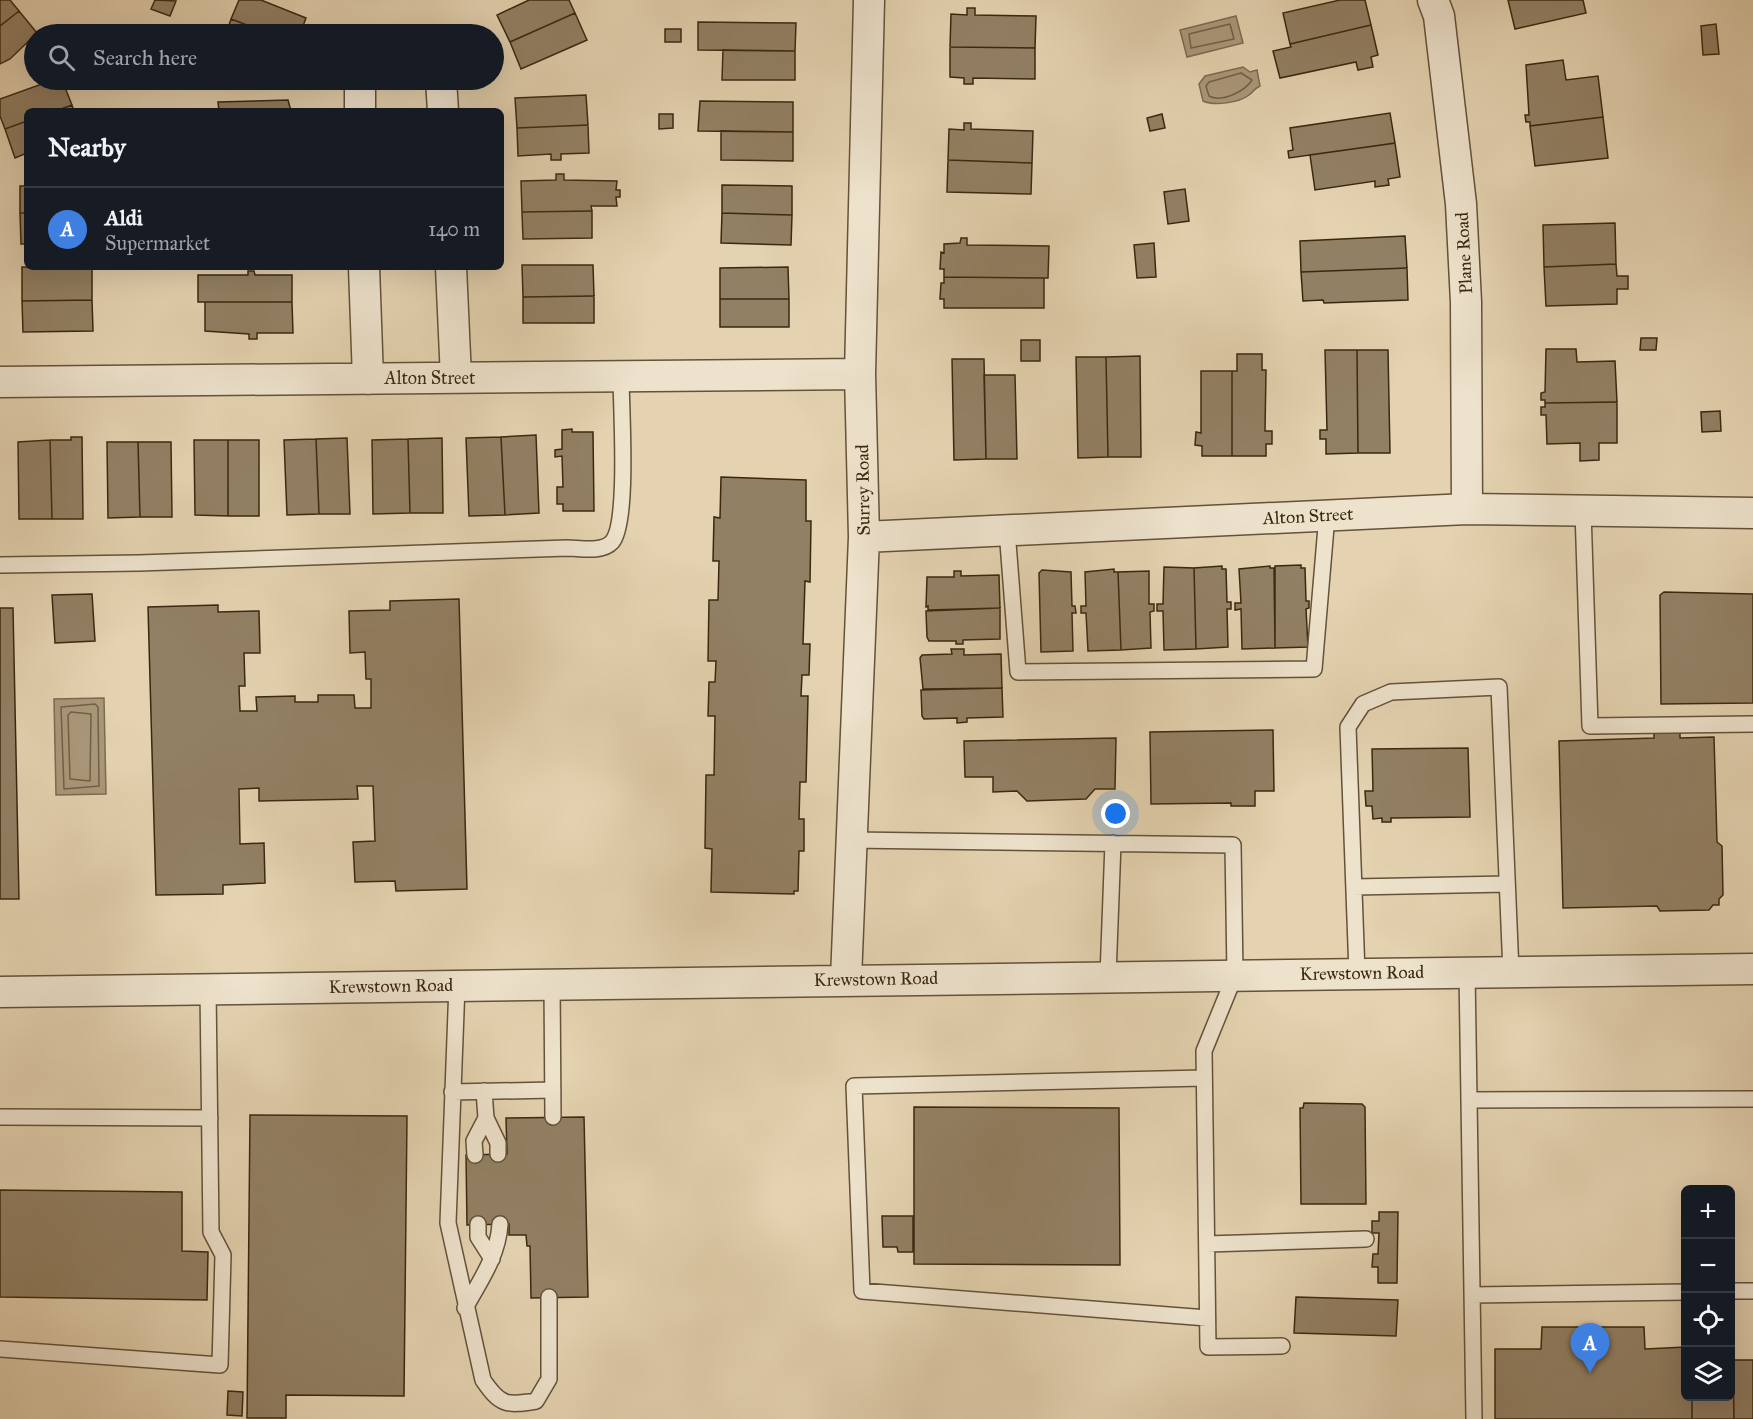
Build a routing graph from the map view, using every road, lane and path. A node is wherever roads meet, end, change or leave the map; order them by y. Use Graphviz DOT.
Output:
graph roads {
  1 [pos="870,0"];
  2 [pos="1434,0"];
  3 [pos="360,90"];
  4 [pos="442,90"];
  5 [pos="360,108"];
  6 [pos="443,108"];
  7 [pos="364,270"];
  8 [pos="451,270"];
  9 [pos="860,374"];
  10 [pos="621,376"];
  11 [pos="456,378"];
  12 [pos="368,379"];
  13 [pos="0,382"];
  14 [pos="1467,509"];
  15 [pos="1583,510"];
  16 [pos="1753,513"];
  17 [pos="1327,515"];
  18 [pos="1006,530"];
  19 [pos="864,537"];
  20 [pos="0,565"];
  21 [pos="1753,724"];
  22 [pos="851,840"];
  23 [pos="1113,843"];
  24 [pos="1507,884"];
  25 [pos="1354,887"];
  26 [pos="1753,969"];
  27 [pos="1467,972"];
  28 [pos="1511,972"];
  29 [pos="1357,973"];
  30 [pos="1235,975"];
  31 [pos="1108,976"];
  32 [pos="846,979"];
  33 [pos="552,984"];
  34 [pos="458,985"];
  35 [pos="207,989"];
  36 [pos="0,992"];
  37 [pos="1204,1078"];
  38 [pos="553,1090"];
  39 [pos="484,1091"];
  40 [pos="452,1092"];
  41 [pos="1753,1099"];
  42 [pos="1469,1100"];
  43 [pos="552,1117"];
  44 [pos="0,1118"];
  45 [pos="210,1118"];
  46 [pos="486,1118"];
  47 [pos="498,1154"];
  48 [pos="475,1155"];
  49 [pos="478,1224"];
  50 [pos="500,1224"];
  51 [pos="1366,1239"];
  52 [pos="1207,1244"];
  53 [pos="492,1259"];
  54 [pos="1735,1291"];
  55 [pos="1753,1291"];
  56 [pos="1681,1292"];
  57 [pos="1472,1295"];
  58 [pos="549,1298"];
  59 [pos="465,1308"];
  60 [pos="1207,1318"];
  61 [pos="1282,1346"];
  62 [pos="0,1349"];
  63 [pos="1474,1419"];
  1 -- 9 [label="street, Surrey Road"];
  2 -- 14 [label="street, Plane Road"];
  3 -- 5 [label="street"];
  4 -- 6 [label="street"];
  7 -- 12 [label="street"];
  8 -- 11 [label="street"];
  9 -- 10 [label="street, Alton Street"];
  9 -- 19 [label="street, Surrey Road"];
  10 -- 11 [label="street, Alton Street"];
  10 -- 20 [label="lane"];
  11 -- 12 [label="street, Alton Street"];
  12 -- 13 [label="street, Alton Street"];
  14 -- 15 [label="street, Alton Street"];
  14 -- 17 [label="street, Alton Street"];
  15 -- 16 [label="street, Alton Street"];
  15 -- 21 [label="lane"];
  17 -- 18 [label="street, Alton Street"];
  17 -- 18 [label="lane"];
  18 -- 19 [label="street, Alton Street"];
  19 -- 22 [label="street, Surrey Road"];
  22 -- 23 [label="lane"];
  22 -- 32 [label="street, Surrey Road"];
  23 -- 30 [label="lane"];
  23 -- 31 [label="lane"];
  24 -- 25 [label="lane"];
  24 -- 25 [label="lane"];
  24 -- 28 [label="lane"];
  25 -- 29 [label="lane"];
  26 -- 28 [label="street, Krewstown Road"];
  27 -- 28 [label="street, Krewstown Road"];
  27 -- 29 [label="street, Krewstown Road"];
  27 -- 42 [label="lane"];
  29 -- 30 [label="street, Krewstown Road"];
  30 -- 31 [label="street, Krewstown Road"];
  30 -- 37 [label="lane"];
  31 -- 32 [label="street, Krewstown Road"];
  32 -- 33 [label="street, Krewstown Road"];
  33 -- 34 [label="street, Krewstown Road"];
  33 -- 38 [label="lane"];
  34 -- 35 [label="street, Krewstown Road"];
  34 -- 40 [label="lane"];
  35 -- 36 [label="street, Krewstown Road"];
  35 -- 45 [label="lane"];
  37 -- 52 [label="lane"];
  37 -- 60 [label="lane"];
  38 -- 39 [label="lane"];
  38 -- 43 [label="lane"];
  39 -- 40 [label="lane"];
  39 -- 46 [label="lane"];
  40 -- 59 [label="lane"];
  41 -- 42 [label="lane"];
  42 -- 57 [label="lane"];
  44 -- 45 [label="lane"];
  45 -- 62 [label="lane"];
  46 -- 47 [label="lane"];
  46 -- 48 [label="lane"];
  49 -- 53 [label="lane"];
  50 -- 53 [label="lane"];
  51 -- 52 [label="lane"];
  52 -- 60 [label="lane"];
  53 -- 59 [label="lane"];
  54 -- 55 [label="lane"];
  56 -- 57 [label="lane"];
  57 -- 63 [label="lane"];
  58 -- 59 [label="lane"];
  60 -- 61 [label="lane"];
}
